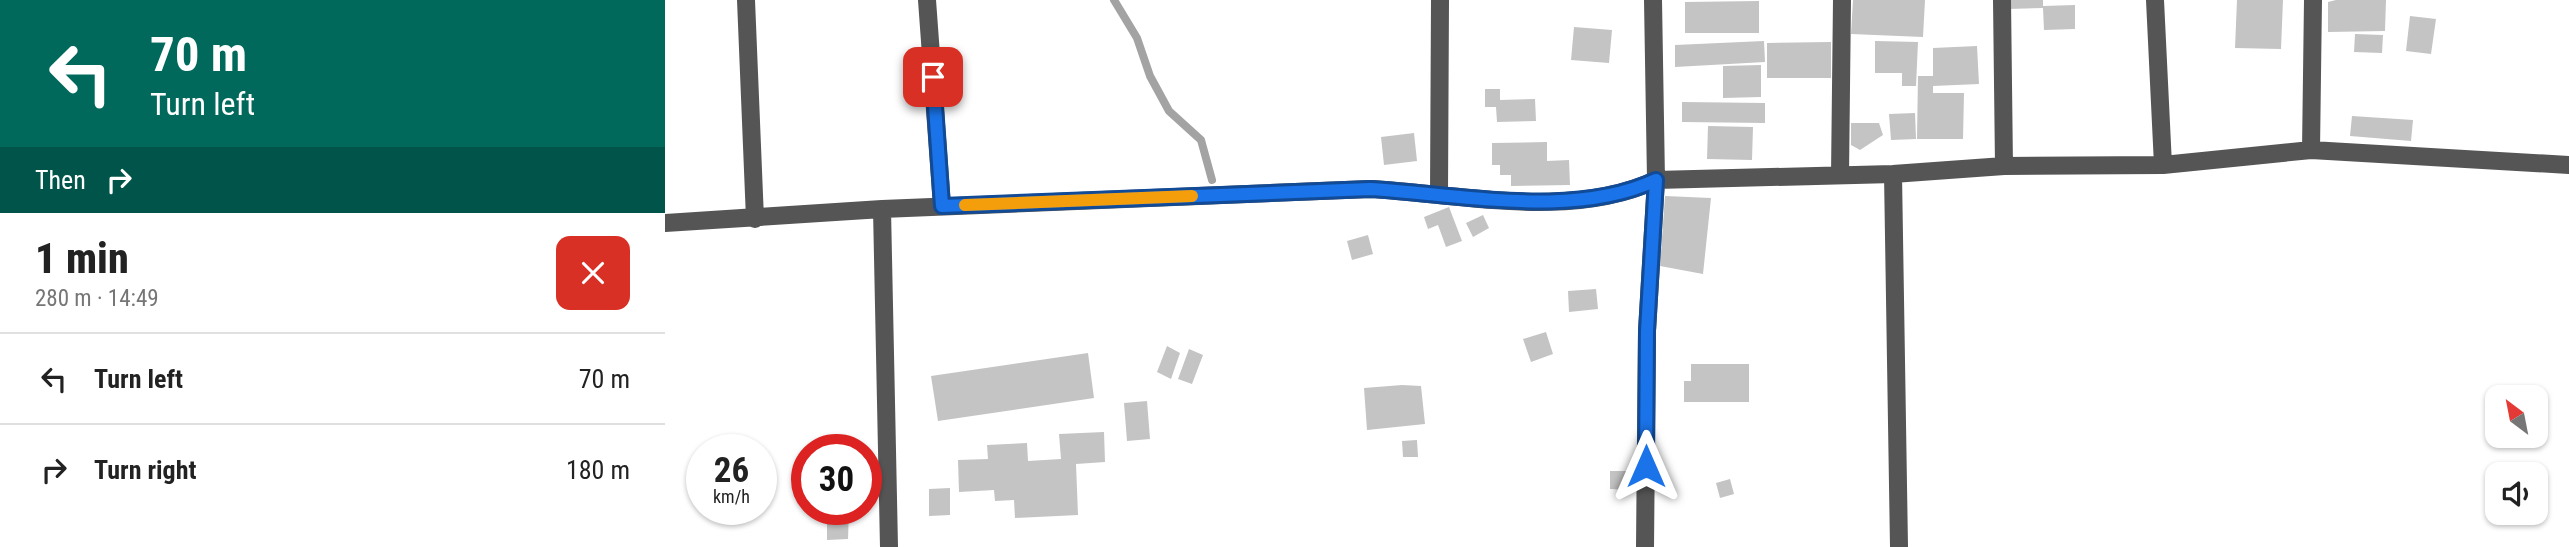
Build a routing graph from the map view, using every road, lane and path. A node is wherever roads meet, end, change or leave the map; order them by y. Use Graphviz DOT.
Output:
graph roads {
  1 [pos="746,0"];
  2 [pos="927,0"];
  3 [pos="1440,0"];
  4 [pos="1653,0"];
  5 [pos="1842,0"];
  6 [pos="2001,0"];
  7 [pos="2155,0"];
  8 [pos="2313,0"];
  9 [pos="2311,150"];
  10 [pos="2569,164"];
  11 [pos="2163,165"];
  12 [pos="2004,166"];
  13 [pos="1893,174"];
  14 [pos="1840,175"];
  15 [pos="1656,180"];
  16 [pos="1439,193"];
  17 [pos="942,206"];
  18 [pos="882,209"];
  19 [pos="755,219"];
  20 [pos="665,223"];
  21 [pos="889,547"];
  22 [pos="1646,547"];
  23 [pos="1899,547"];
  1 -- 19 [label="street"];
  2 -- 17 [label="street"];
  3 -- 16 [label="street"];
  4 -- 15 [label="street"];
  5 -- 14 [label="street"];
  6 -- 12 [label="street"];
  7 -- 11 [label="street"];
  8 -- 9 [label="street"];
  9 -- 10 [label="street"];
  9 -- 11 [label="street"];
  11 -- 12 [label="street"];
  12 -- 13 [label="street"];
  13 -- 14 [label="street"];
  13 -- 23 [label="street"];
  14 -- 15 [label="street"];
  15 -- 16 [label="street"];
  15 -- 22 [label="street"];
  16 -- 17 [label="street"];
  17 -- 18 [label="street"];
  18 -- 19 [label="street"];
  18 -- 21 [label="street"];
  19 -- 20 [label="street"];
}
